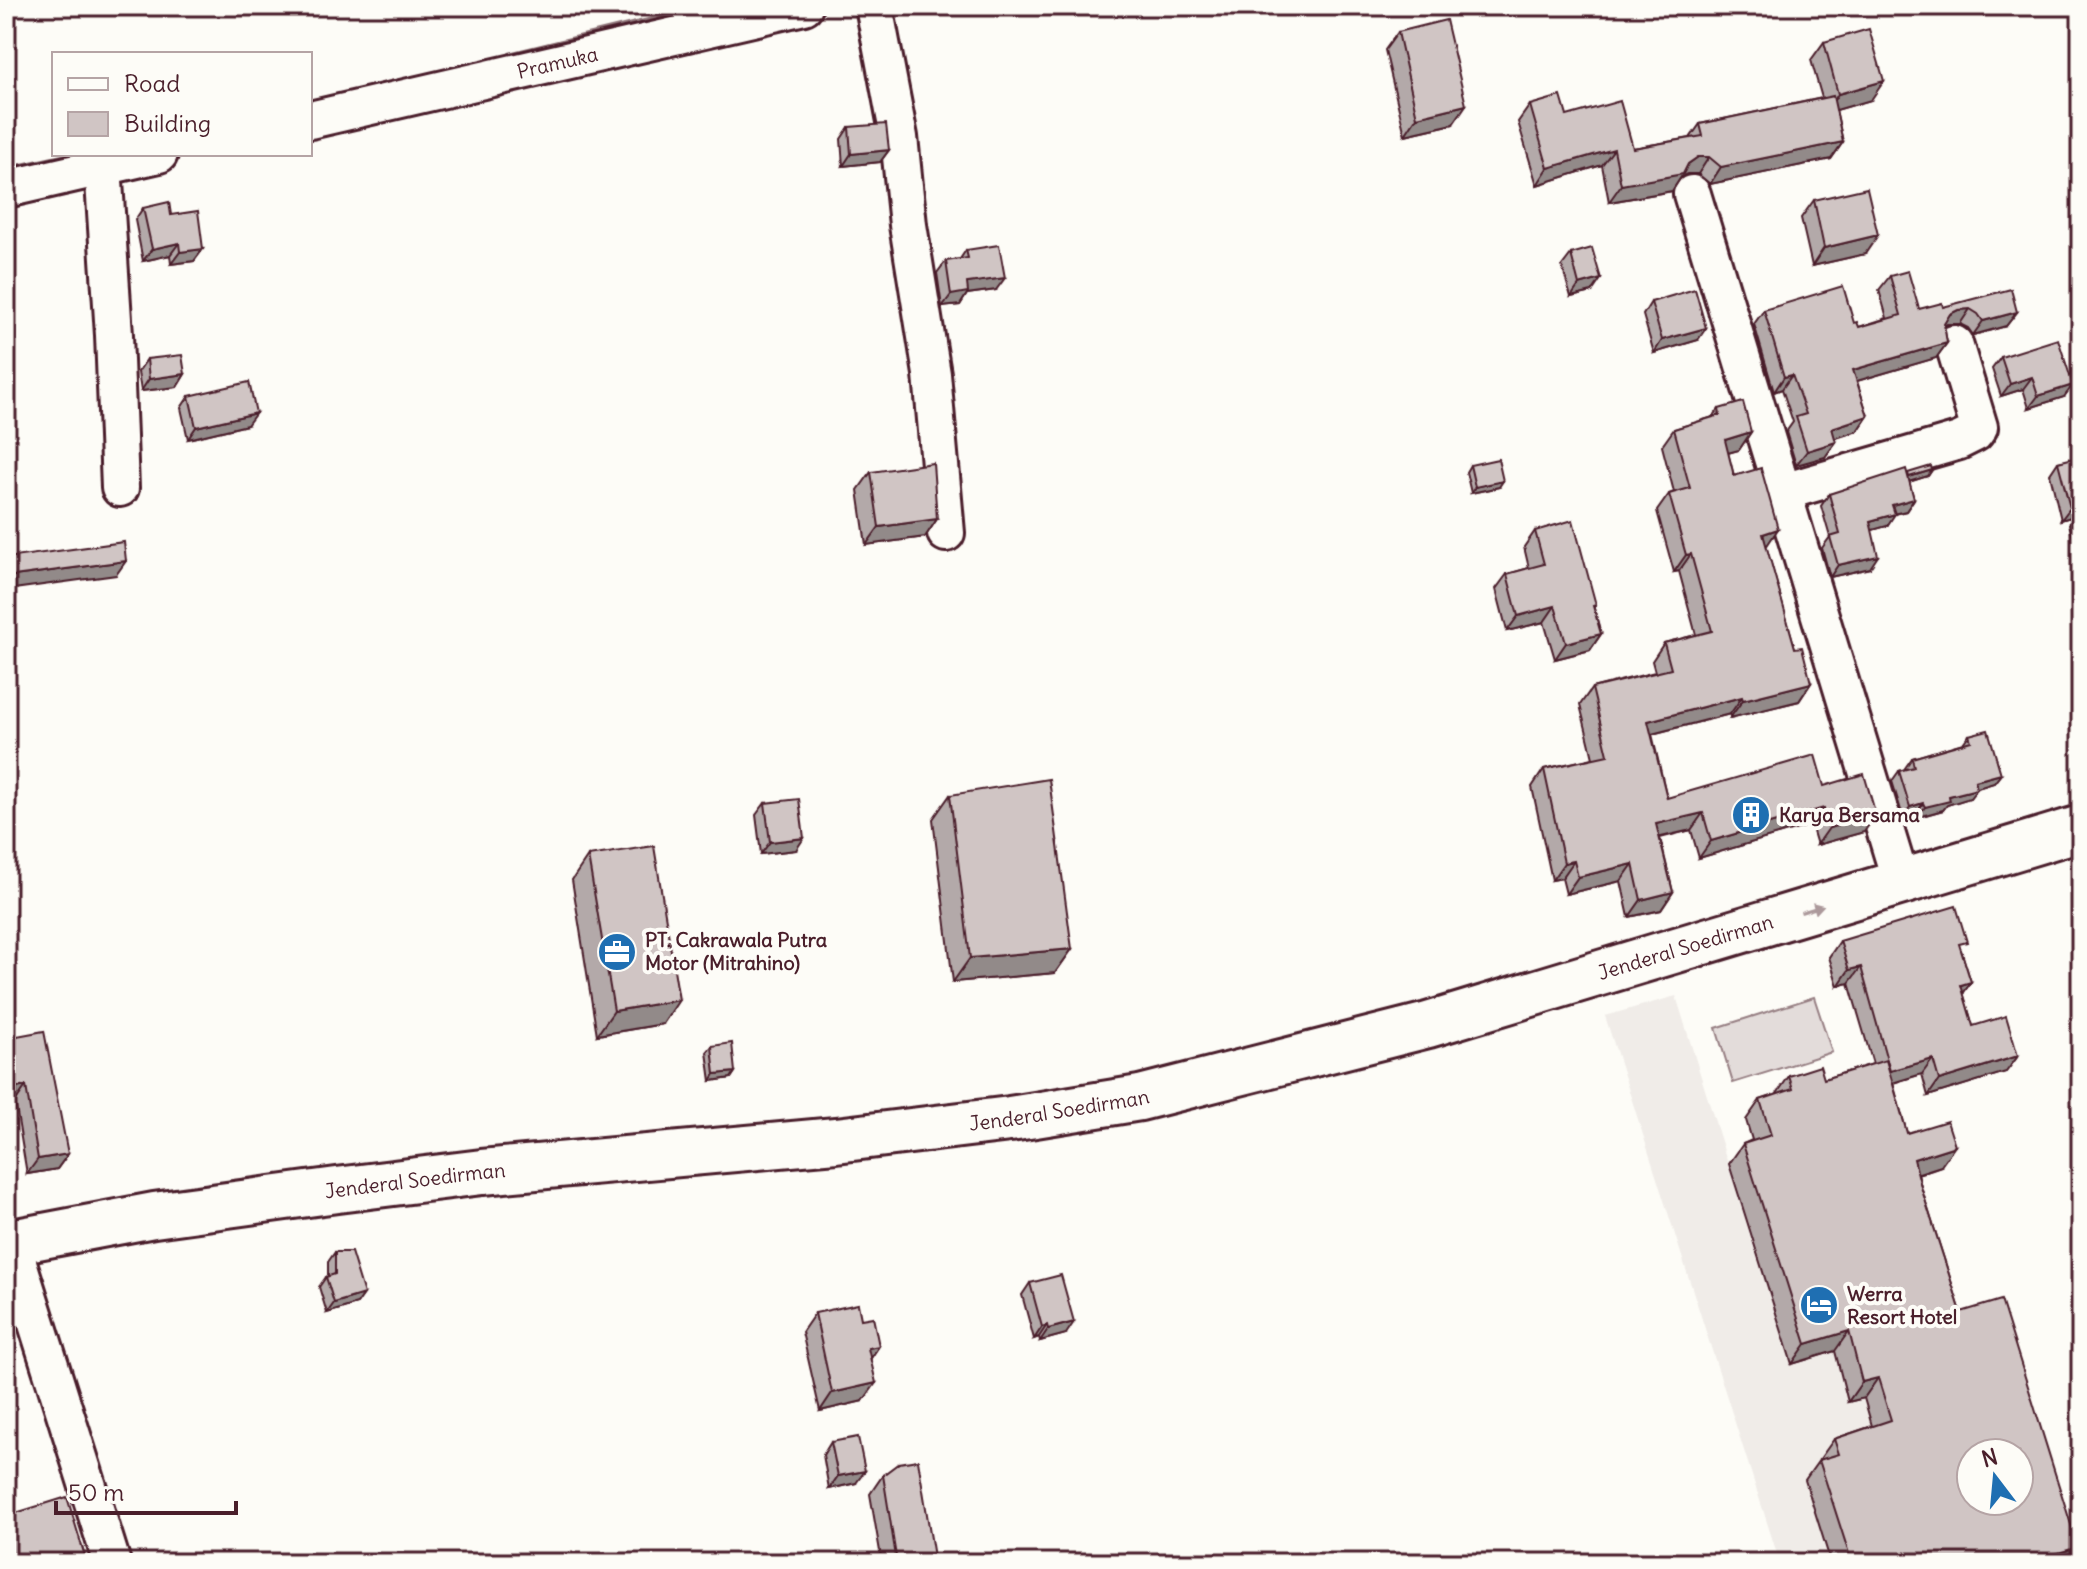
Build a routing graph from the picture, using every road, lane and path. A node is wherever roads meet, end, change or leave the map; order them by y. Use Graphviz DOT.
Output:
graph roads {
  1 [pos="804,6"];
  2 [pos="874,6"];
  3 [pos="312,120"];
  4 [pos="150,156"];
  5 [pos="103,166"];
  6 [pos="6,189"];
  7 [pos="1692,194"];
  8 [pos="1954,344"];
  9 [pos="120,488"];
  10 [pos="1783,492"];
  11 [pos="946,533"];
  12 [pos="2081,828"];
  13 [pos="2081,857"];
  14 [pos="1901,882"];
  15 [pos="10,1257"];
  16 [pos="112,1563"];
  1 -- 3 [label="street, Pramuka"];
  2 -- 11 [label="street"];
  4 -- 5 [label="street"];
  5 -- 6 [label="street"];
  5 -- 9 [label="street"];
  7 -- 10 [label="street"];
  8 -- 10 [label="street"];
  10 -- 14 [label="street"];
  12 -- 14 [label="highway, Jenderal Soedirman"];
  13 -- 15 [label="highway, Jenderal Soedirman"];
  15 -- 14 [label="highway, Jenderal Soedirman, one-way"];
  15 -- 16 [label="street"];
}
